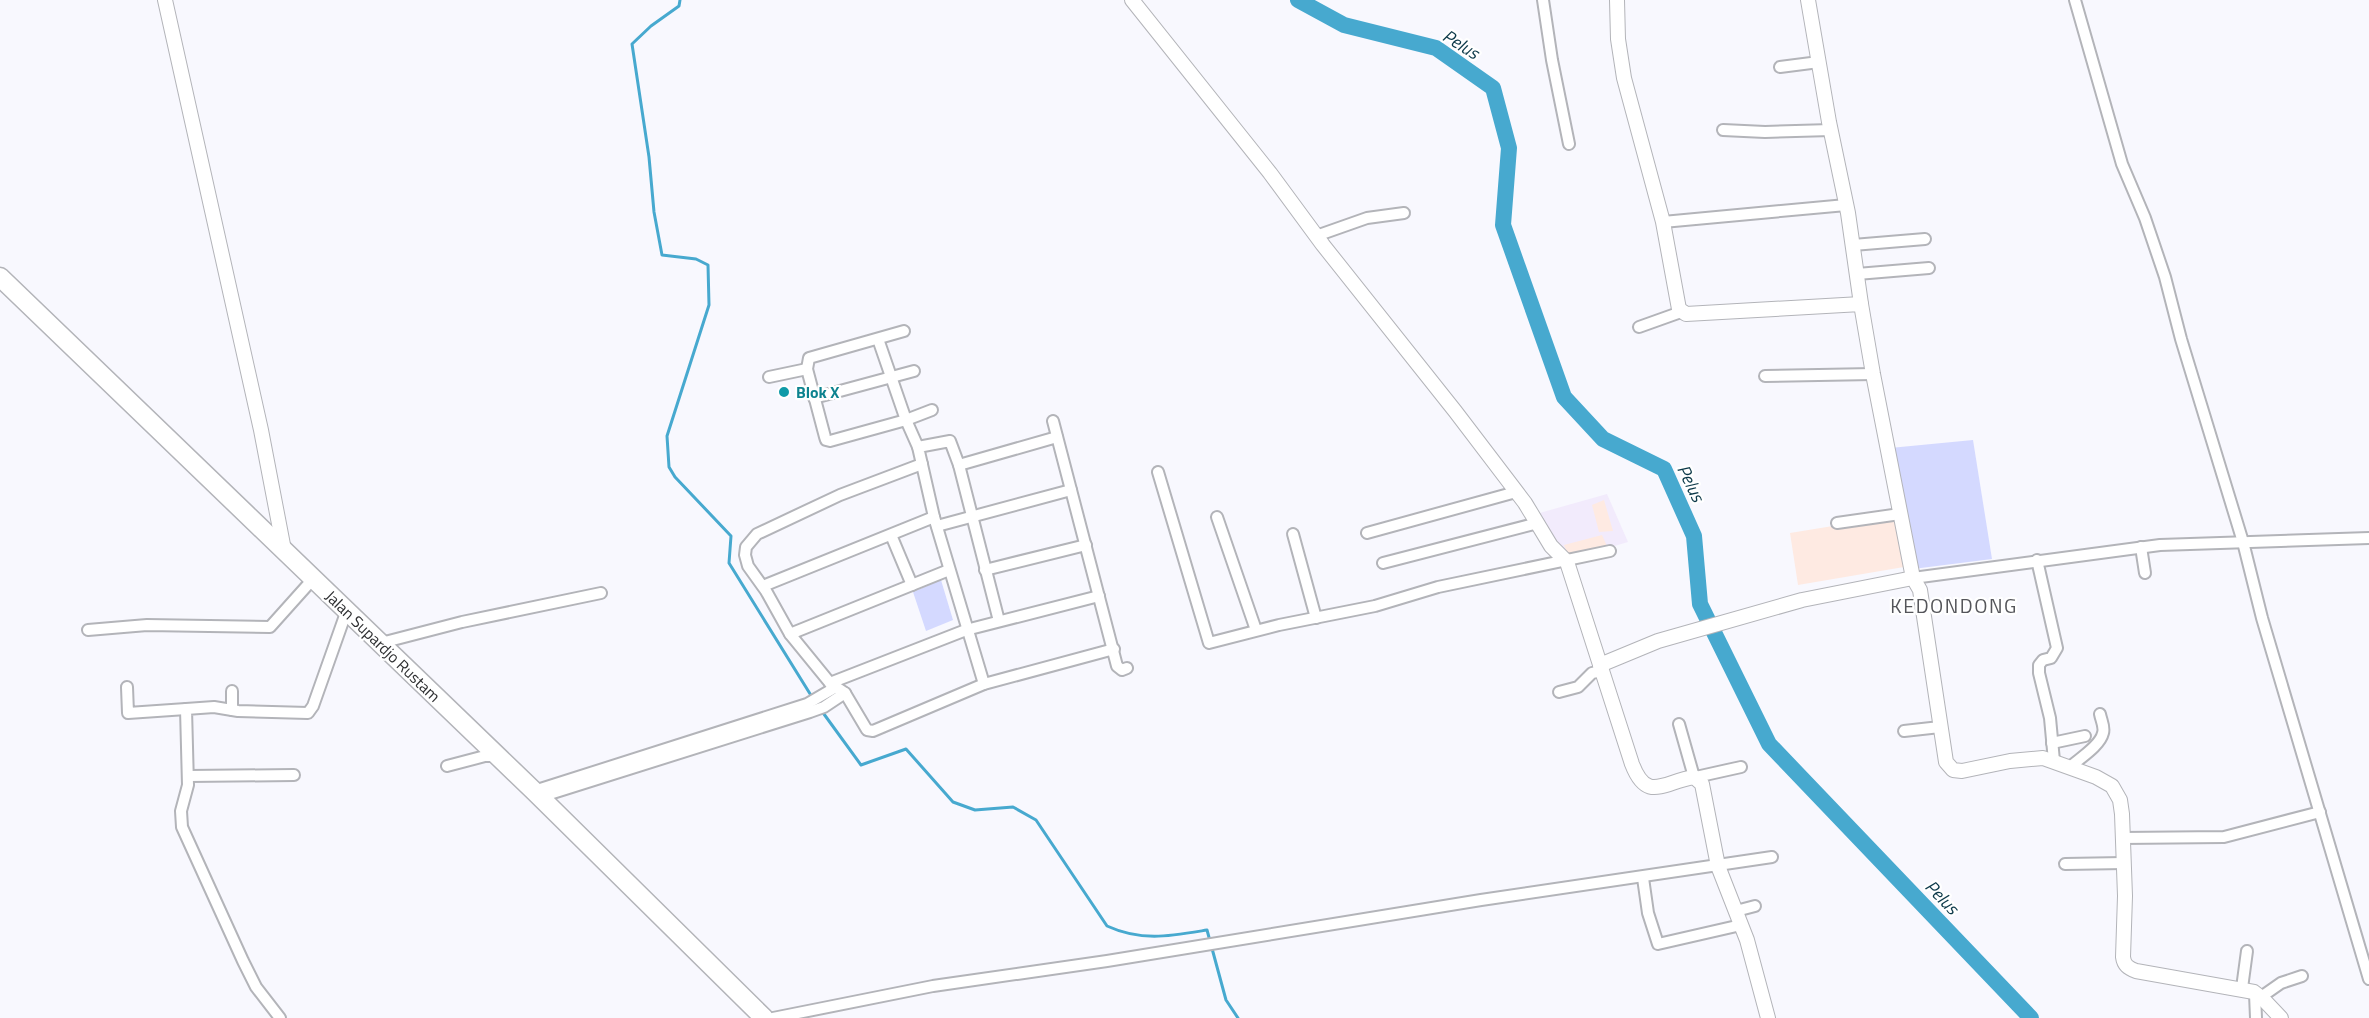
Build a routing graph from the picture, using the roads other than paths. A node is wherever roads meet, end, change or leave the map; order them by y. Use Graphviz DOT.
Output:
graph roads {
  1 [pos="165,0"];
  2 [pos="1132,0"];
  3 [pos="1543,0"];
  4 [pos="1617,0"];
  5 [pos="1808,0"];
  6 [pos="2075,0"];
  7 [pos="1819,62"];
  8 [pos="1780,67"];
  9 [pos="1723,130"];
  10 [pos="1831,130"];
  11 [pos="1569,144"];
  12 [pos="1846,205"];
  13 [pos="1404,213"];
  14 [pos="1663,222"];
  15 [pos="1316,236"];
  16 [pos="1925,239"];
  17 [pos="1853,245"];
  18 [pos="1929,268"];
  19 [pos="1857,274"];
  20 [pos="0,277"];
  21 [pos="1861,304"];
  22 [pos="1681,312"];
  23 [pos="1639,327"];
  24 [pos="904,331"];
  25 [pos="878,339"];
  26 [pos="807,369"];
  27 [pos="914,371"];
  28 [pos="1873,375"];
  29 [pos="770,376"];
  30 [pos="1765,376"];
  31 [pos="891,377"];
  32 [pos="814,398"];
  33 [pos="932,410"];
  34 [pos="906,420"];
  35 [pos="1053,421"];
  36 [pos="1057,437"];
  37 [pos="918,447"];
  38 [pos="922,464"];
  39 [pos="958,465"];
  40 [pos="1158,472"];
  41 [pos="1071,490"];
  42 [pos="1516,492"];
  43 [pos="1900,514"];
  44 [pos="970,516"];
  45 [pos="1217,517"];
  46 [pos="935,522"];
  47 [pos="1538,523"];
  48 [pos="1837,524"];
  49 [pos="1367,532"];
  50 [pos="1293,534"];
  51 [pos="891,535"];
  52 [pos="2369,538"];
  53 [pos="2243,542"];
  54 [pos="1086,545"];
  55 [pos="2141,547"];
  56 [pos="284,550"];
  57 [pos="1610,551"];
  58 [pos="2037,560"];
  59 [pos="1567,562"];
  60 [pos="1383,563"];
  61 [pos="949,570"];
  62 [pos="985,570"];
  63 [pos="2145,573"];
  64 [pos="1913,578"];
  65 [pos="313,579"];
  66 [pos="912,585"];
  67 [pos="763,586"];
  68 [pos="601,593"];
  69 [pos="1099,596"];
  70 [pos="347,610"];
  71 [pos="1316,618"];
  72 [pos="999,621"];
  73 [pos="88,630"];
  74 [pos="966,630"];
  75 [pos="1256,630"];
  76 [pos="790,634"];
  77 [pos="381,643"];
  78 [pos="1114,650"];
  79 [pos="1127,668"];
  80 [pos="1601,668"];
  81 [pos="984,684"];
  82 [pos="127,687"];
  83 [pos="837,688"];
  84 [pos="232,691"];
  85 [pos="1559,692"];
  86 [pos="186,709"];
  87 [pos="232,710"];
  88 [pos="2100,714"];
  89 [pos="1679,724"];
  90 [pos="1940,727"];
  91 [pos="1905,731"];
  92 [pos="2085,736"];
  93 [pos="2052,743"];
  94 [pos="497,756"];
  95 [pos="2054,761"];
  96 [pos="447,766"];
  97 [pos="1741,767"];
  98 [pos="2070,767"];
  99 [pos="294,775"];
  100 [pos="189,776"];
  101 [pos="1695,777"];
  102 [pos="537,794"];
  103 [pos="2317,813"];
  104 [pos="2122,838"];
  105 [pos="1772,857"];
  106 [pos="2124,863"];
  107 [pos="2065,864"];
  108 [pos="1718,866"];
  109 [pos="1643,878"];
  110 [pos="1755,906"];
  111 [pos="1736,911"];
  112 [pos="1742,925"];
  113 [pos="2247,951"];
  114 [pos="2302,976"];
  115 [pos="2369,979"];
  116 [pos="2252,993"];
  117 [pos="280,1018"];
  118 [pos="764,1018"];
  119 [pos="773,1018"];
  120 [pos="1768,1018"];
  121 [pos="2256,1018"];
  122 [pos="2281,1018"];
  1 -- 56 [label="street"];
  2 -- 15 [label="street"];
  3 -- 11 [label="street"];
  4 -- 14 [label="street"];
  5 -- 7 [label="street"];
  6 -- 53 [label="street"];
  7 -- 8 [label="street"];
  7 -- 10 [label="street"];
  9 -- 10 [label="street"];
  10 -- 12 [label="street"];
  12 -- 14 [label="street"];
  12 -- 17 [label="street"];
  13 -- 15 [label="street"];
  14 -- 22 [label="street"];
  15 -- 42 [label="street"];
  16 -- 17 [label="street"];
  17 -- 19 [label="street"];
  18 -- 19 [label="street"];
  19 -- 21 [label="street"];
  20 -- 56 [label="highway, Jalan Supardjo Rustam"];
  21 -- 22 [label="street"];
  21 -- 28 [label="street"];
  22 -- 23 [label="street"];
  24 -- 25 [label="street"];
  25 -- 26 [label="street"];
  25 -- 31 [label="street"];
  26 -- 29 [label="street"];
  26 -- 32 [label="street"];
  27 -- 31 [label="street"];
  28 -- 30 [label="street"];
  28 -- 43 [label="street"];
  31 -- 32 [label="street"];
  31 -- 34 [label="street"];
  32 -- 34 [label="street"];
  33 -- 34 [label="street"];
  34 -- 37 [label="street"];
  35 -- 36 [label="street"];
  36 -- 39 [label="street"];
  36 -- 41 [label="street"];
  37 -- 38 [label="street"];
  37 -- 39 [label="street"];
  38 -- 46 [label="street"];
  38 -- 67 [label="street"];
  39 -- 44 [label="street"];
  40 -- 75 [label="street"];
  41 -- 44 [label="street"];
  41 -- 54 [label="street"];
  42 -- 47 [label="street"];
  42 -- 49 [label="street"];
  43 -- 48 [label="street"];
  43 -- 64 [label="street"];
  44 -- 46 [label="street"];
  44 -- 62 [label="street"];
  45 -- 75 [label="street"];
  46 -- 51 [label="street"];
  46 -- 61 [label="street"];
  47 -- 59 [label="street"];
  47 -- 60 [label="street"];
  50 -- 71 [label="street"];
  51 -- 66 [label="street"];
  51 -- 67 [label="street"];
  52 -- 53 [label="street"];
  53 -- 55 [label="street"];
  53 -- 103 [label="street"];
  54 -- 62 [label="street"];
  54 -- 69 [label="street"];
  55 -- 58 [label="street"];
  55 -- 63 [label="street"];
  56 -- 65 [label="highway, Jalan Supardjo Rustam"];
  57 -- 59 [label="street"];
  58 -- 64 [label="street"];
  58 -- 93 [label="street"];
  59 -- 71 [label="street"];
  59 -- 80 [label="street"];
  61 -- 66 [label="street"];
  61 -- 74 [label="street"];
  62 -- 72 [label="street"];
  64 -- 80 [label="street"];
  64 -- 90 [label="street"];
  65 -- 70 [label="highway, Jalan Supardjo Rustam"];
  65 -- 73 [label="street"];
  66 -- 76 [label="street"];
  67 -- 76 [label="street"];
  68 -- 77 [label="street"];
  69 -- 72 [label="street"];
  69 -- 78 [label="street"];
  70 -- 77 [label="highway, Jalan Supardjo Rustam"];
  70 -- 87 [label="street"];
  71 -- 75 [label="street"];
  72 -- 74 [label="street"];
  74 -- 81 [label="street"];
  74 -- 83 [label="street"];
  76 -- 83 [label="street"];
  77 -- 94 [label="highway, Jalan Supardjo Rustam"];
  78 -- 79 [label="street"];
  78 -- 81 [label="street"];
  80 -- 85 [label="street"];
  80 -- 101 [label="street"];
  81 -- 83 [label="street"];
  82 -- 86 [label="street"];
  83 -- 102 [label="street"];
  84 -- 87 [label="street"];
  86 -- 87 [label="street"];
  86 -- 100 [label="street"];
  88 -- 98 [label="street"];
  89 -- 101 [label="street"];
  90 -- 91 [label="street"];
  90 -- 95 [label="street"];
  92 -- 93 [label="street"];
  93 -- 95 [label="street"];
  94 -- 96 [label="street"];
  94 -- 102 [label="highway, Jalan Supardjo Rustam"];
  95 -- 98 [label="street"];
  97 -- 101 [label="street"];
  98 -- 104 [label="street"];
  99 -- 100 [label="street"];
  100 -- 117 [label="street"];
  101 -- 108 [label="street"];
  102 -- 118 [label="highway, Jalan Supardjo Rustam"];
  103 -- 104 [label="street"];
  103 -- 115 [label="street"];
  104 -- 106 [label="street"];
  105 -- 108 [label="street"];
  106 -- 107 [label="street"];
  106 -- 116 [label="street"];
  108 -- 109 [label="street"];
  108 -- 111 [label="street"];
  109 -- 112 [label="street"];
  109 -- 119 [label="street"];
  110 -- 111 [label="street"];
  111 -- 112 [label="street"];
  112 -- 120 [label="street"];
  113 -- 116 [label="street"];
  114 -- 116 [label="street"];
  116 -- 121 [label="street"];
  116 -- 122 [label="street"];
}
